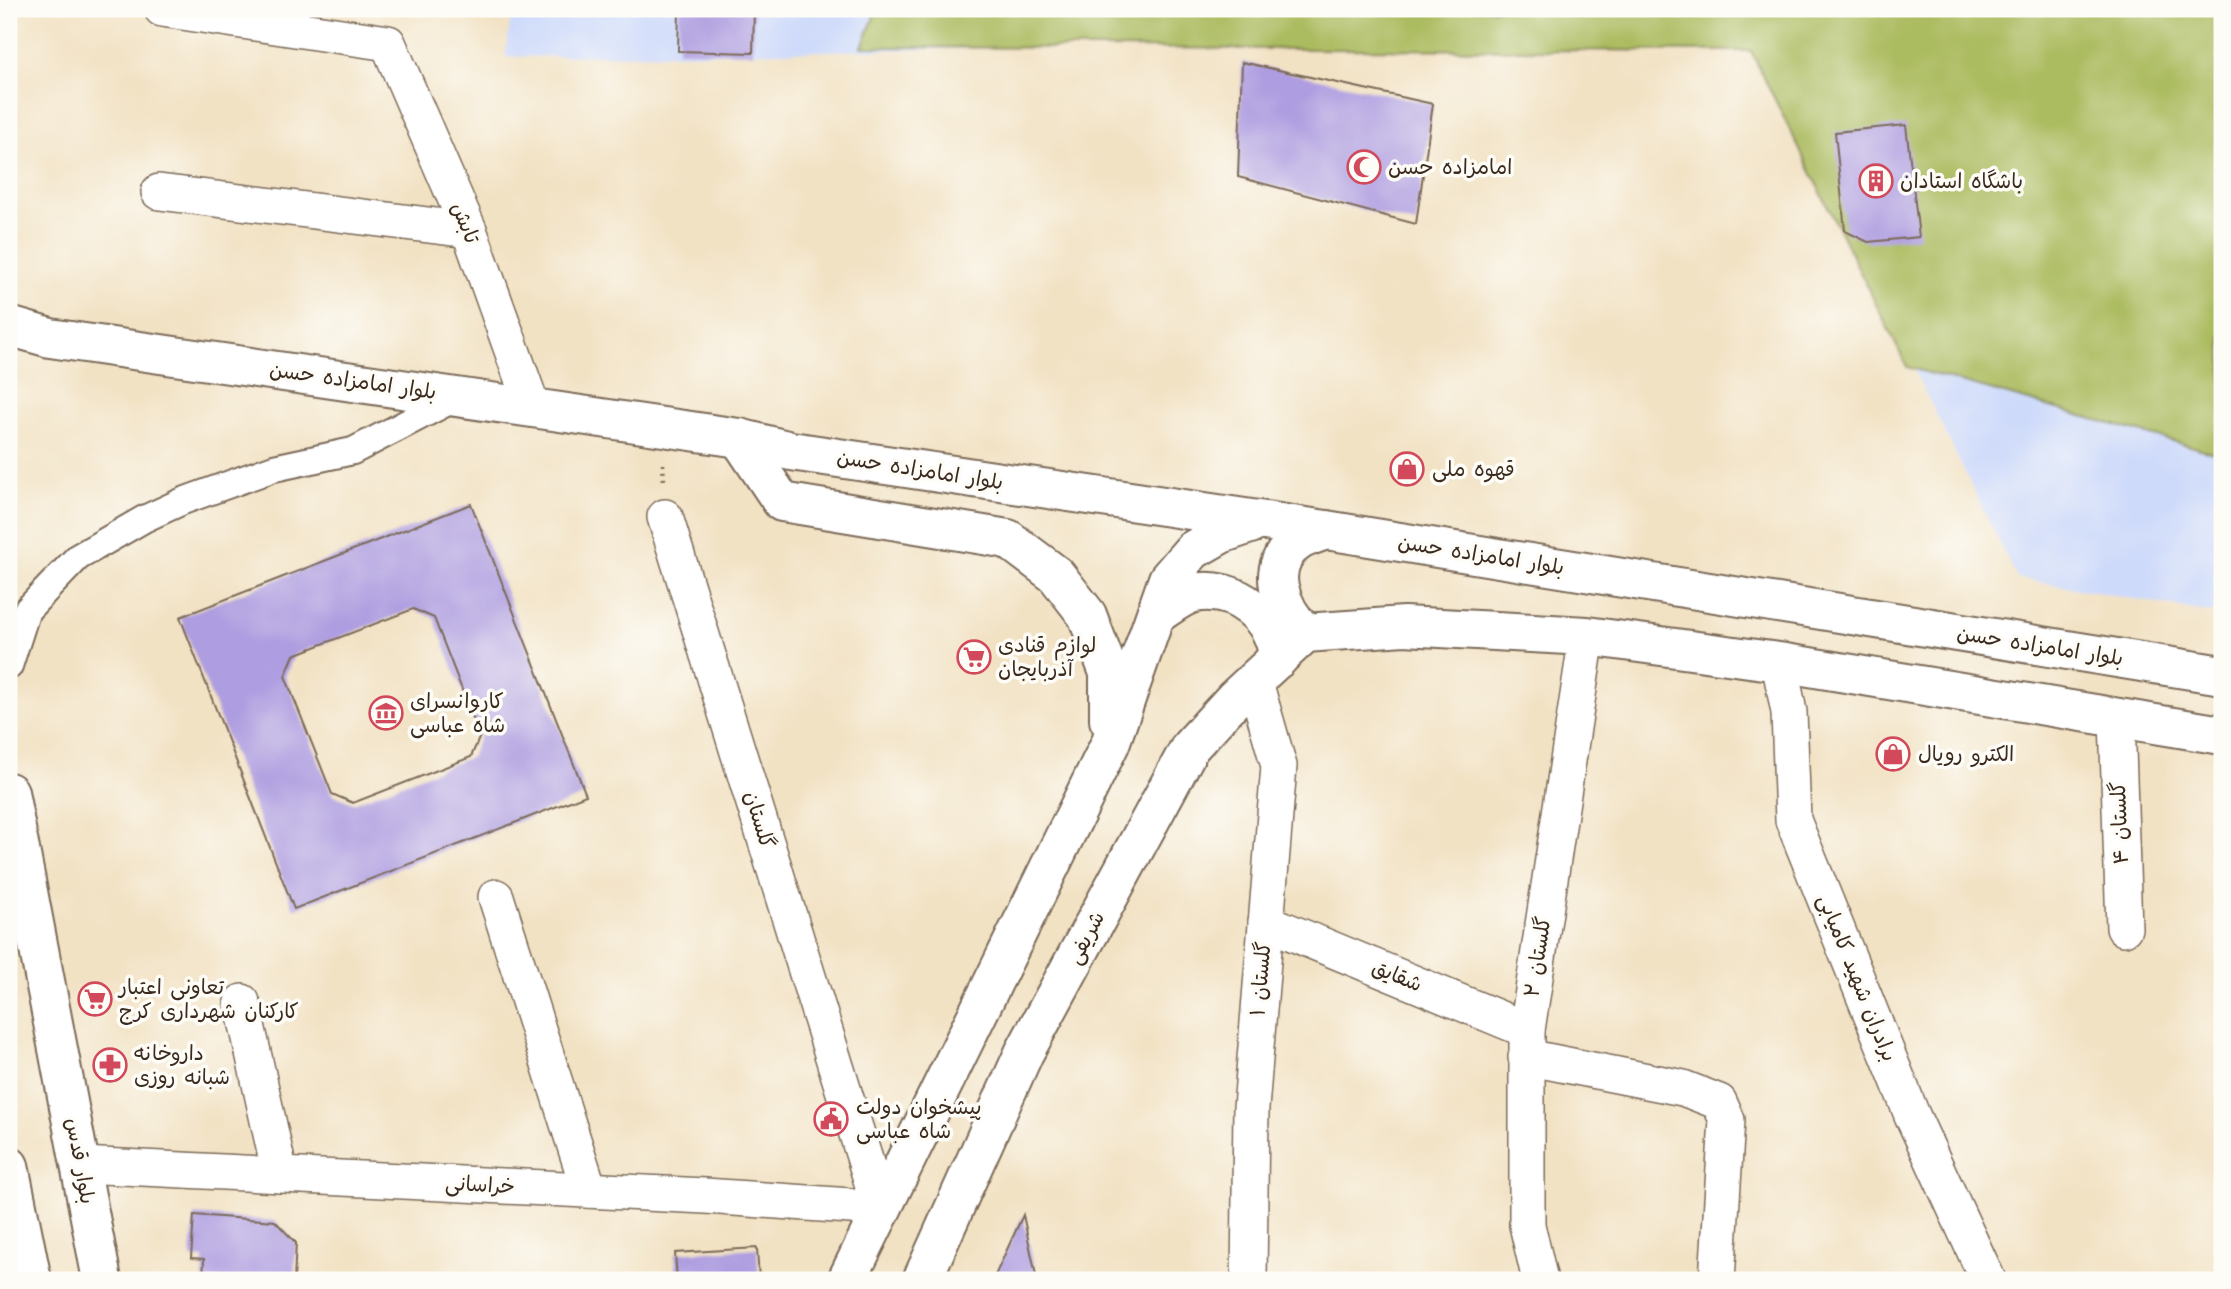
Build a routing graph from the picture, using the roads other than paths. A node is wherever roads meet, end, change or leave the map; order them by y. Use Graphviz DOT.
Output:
graph roads {
  1 [pos="162,9"];
  2 [pos="159,192"];
  3 [pos="469,230"];
  4 [pos="9,326"];
  5 [pos="459,396"];
  6 [pos="532,406"];
  7 [pos="739,438"];
  8 [pos="665,516"];
  9 [pos="1257,522"];
  10 [pos="1326,530"];
  11 [pos="1156,615"];
  12 [pos="1305,633"];
  13 [pos="1587,635"];
  14 [pos="1779,662"];
  15 [pos="9,666"];
  16 [pos="1266,671"];
  17 [pos="2222,675"];
  18 [pos="2117,718"];
  19 [pos="2222,735"];
  20 [pos="1110,744"];
  21 [pos="9,792"];
  22 [pos="496,897"];
  23 [pos="1266,922"];
  24 [pos="2124,928"];
  25 [pos="242,1002"];
  26 [pos="1527,1043"];
  27 [pos="81,1165"];
  28 [pos="9,1166"];
  29 [pos="280,1175"];
  30 [pos="589,1190"];
  31 [pos="880,1208"];
  32 [pos="32,1280"];
  33 [pos="102,1280"];
  34 [pos="847,1280"];
  35 [pos="922,1280"];
  36 [pos="1249,1280"];
  37 [pos="1540,1280"];
  38 [pos="1717,1280"];
  39 [pos="1988,1280"];
  1 -- 3 [label="street, تابش"];
  2 -- 3 [label="street"];
  3 -- 6 [label="street, تابش"];
  4 -- 5 [label="main road, بلوار امامزاده حسن"];
  5 -- 6 [label="main road, بلوار امامزاده حسن"];
  5 -- 15 [label="street"];
  6 -- 7 [label="main road, بلوار امامزاده حسن"];
  7 -- 9 [label="main road, بلوار امامزاده حسن"];
  7 -- 20 [label="main road"];
  8 -- 31 [label="street, گلستان"];
  9 -- 10 [label="main road, بلوار امامزاده حسن"];
  9 -- 11 [label="main road"];
  10 -- 12 [label="main road"];
  10 -- 17 [label="main road, بلوار امامزاده حسن"];
  11 -- 16 [label="main road"];
  11 -- 20 [label="main road"];
  12 -- 13 [label="main road"];
  12 -- 16 [label="main road, شریفی"];
  13 -- 14 [label="main road"];
  13 -- 26 [label="street, گلستان ۲"];
  14 -- 18 [label="main road"];
  14 -- 39 [label="street, برادران شهید کامیابی"];
  16 -- 23 [label="street, گلستان ۱"];
  16 -- 35 [label="main road, شریفی"];
  18 -- 19 [label="main road"];
  18 -- 24 [label="street, گلستان ۴"];
  20 -- 31 [label="main road"];
  21 -- 27 [label="main road, بلوار قدس"];
  22 -- 30 [label="street"];
  23 -- 26 [label="street, شقایق"];
  23 -- 36 [label="street, گلستان ۱"];
  25 -- 29 [label="street"];
  26 -- 37 [label="street, گلستان ۲"];
  26 -- 38 [label="street, شقایق"];
  27 -- 29 [label="street, خراسانی"];
  27 -- 33 [label="main road, بلوار قدس"];
  28 -- 32 [label="main road"];
  29 -- 30 [label="street, خراسانی"];
  30 -- 31 [label="street, خراسانی"];
  31 -- 34 [label="main road"];
}
